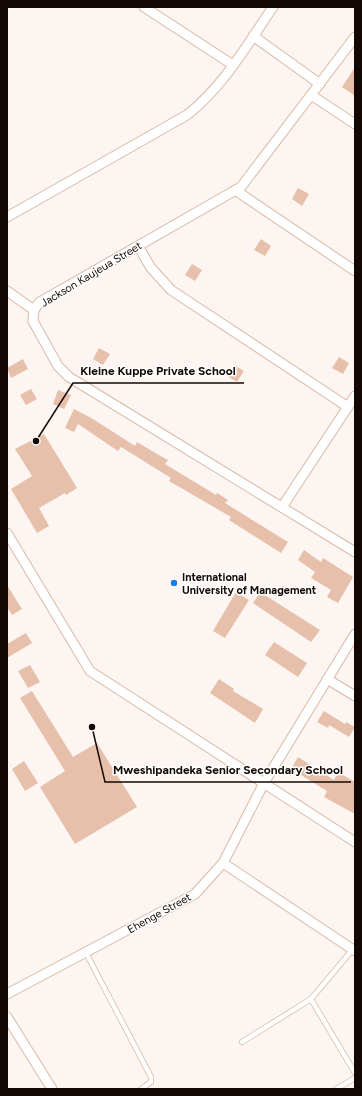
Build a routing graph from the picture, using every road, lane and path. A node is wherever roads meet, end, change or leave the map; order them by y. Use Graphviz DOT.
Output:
graph roads {
  1 [pos="144,7"];
  2 [pos="273,7"];
  3 [pos="253,36"];
  4 [pos="355,37"];
  5 [pos="233,65"];
  6 [pos="320,84"];
  7 [pos="312,95"];
  8 [pos="355,124"];
  9 [pos="235,190"];
  10 [pos="7,217"];
  11 [pos="138,246"];
  12 [pos="355,271"];
  13 [pos="7,291"];
  14 [pos="34,310"];
  15 [pos="355,396"];
  16 [pos="348,407"];
  17 [pos="282,507"];
  18 [pos="7,533"];
  19 [pos="355,552"];
  20 [pos="355,634"];
  21 [pos="328,679"];
  22 [pos="355,696"];
  23 [pos="264,783"];
  24 [pos="355,842"];
  25 [pos="223,863"];
  26 [pos="354,950"];
  27 [pos="86,953"];
  28 [pos="7,994"];
  29 [pos="311,999"];
  30 [pos="7,1016"];
  31 [pos="242,1042"];
  32 [pos="355,1073"];
  33 [pos="355,1078"];
  34 [pos="52,1089"];
  35 [pos="141,1089"];
  36 [pos="336,1089"];
  1 -- 5 [label="street"];
  2 -- 3 [label="street"];
  3 -- 5 [label="street"];
  3 -- 6 [label="street"];
  4 -- 6 [label="street, Jackson Kaujeua Street"];
  5 -- 10 [label="street"];
  6 -- 7 [label="street, Jackson Kaujeua Street"];
  7 -- 8 [label="street"];
  7 -- 9 [label="street, Jackson Kaujeua Street"];
  9 -- 11 [label="street, Jackson Kaujeua Street"];
  9 -- 12 [label="street"];
  11 -- 14 [label="street, Jackson Kaujeua Street"];
  11 -- 16 [label="street"];
  13 -- 14 [label="street"];
  14 -- 17 [label="street, Jackson Kaujeua Street"];
  15 -- 16 [label="street"];
  16 -- 17 [label="street"];
  17 -- 19 [label="street, Jackson Kaujeua Street"];
  18 -- 23 [label="street"];
  20 -- 21 [label="street, Ehenge Street"];
  21 -- 22 [label="street"];
  21 -- 23 [label="street, Ehenge Street"];
  23 -- 24 [label="street"];
  23 -- 25 [label="street, Ehenge Street"];
  25 -- 26 [label="street"];
  25 -- 27 [label="street, Ehenge Street"];
  26 -- 29 [label="lane"];
  27 -- 28 [label="street, Ehenge Street"];
  27 -- 35 [label="lane"];
  29 -- 31 [label="lane"];
  29 -- 32 [label="lane"];
  30 -- 34 [label="street"];
  33 -- 36 [label="lane"];
}
